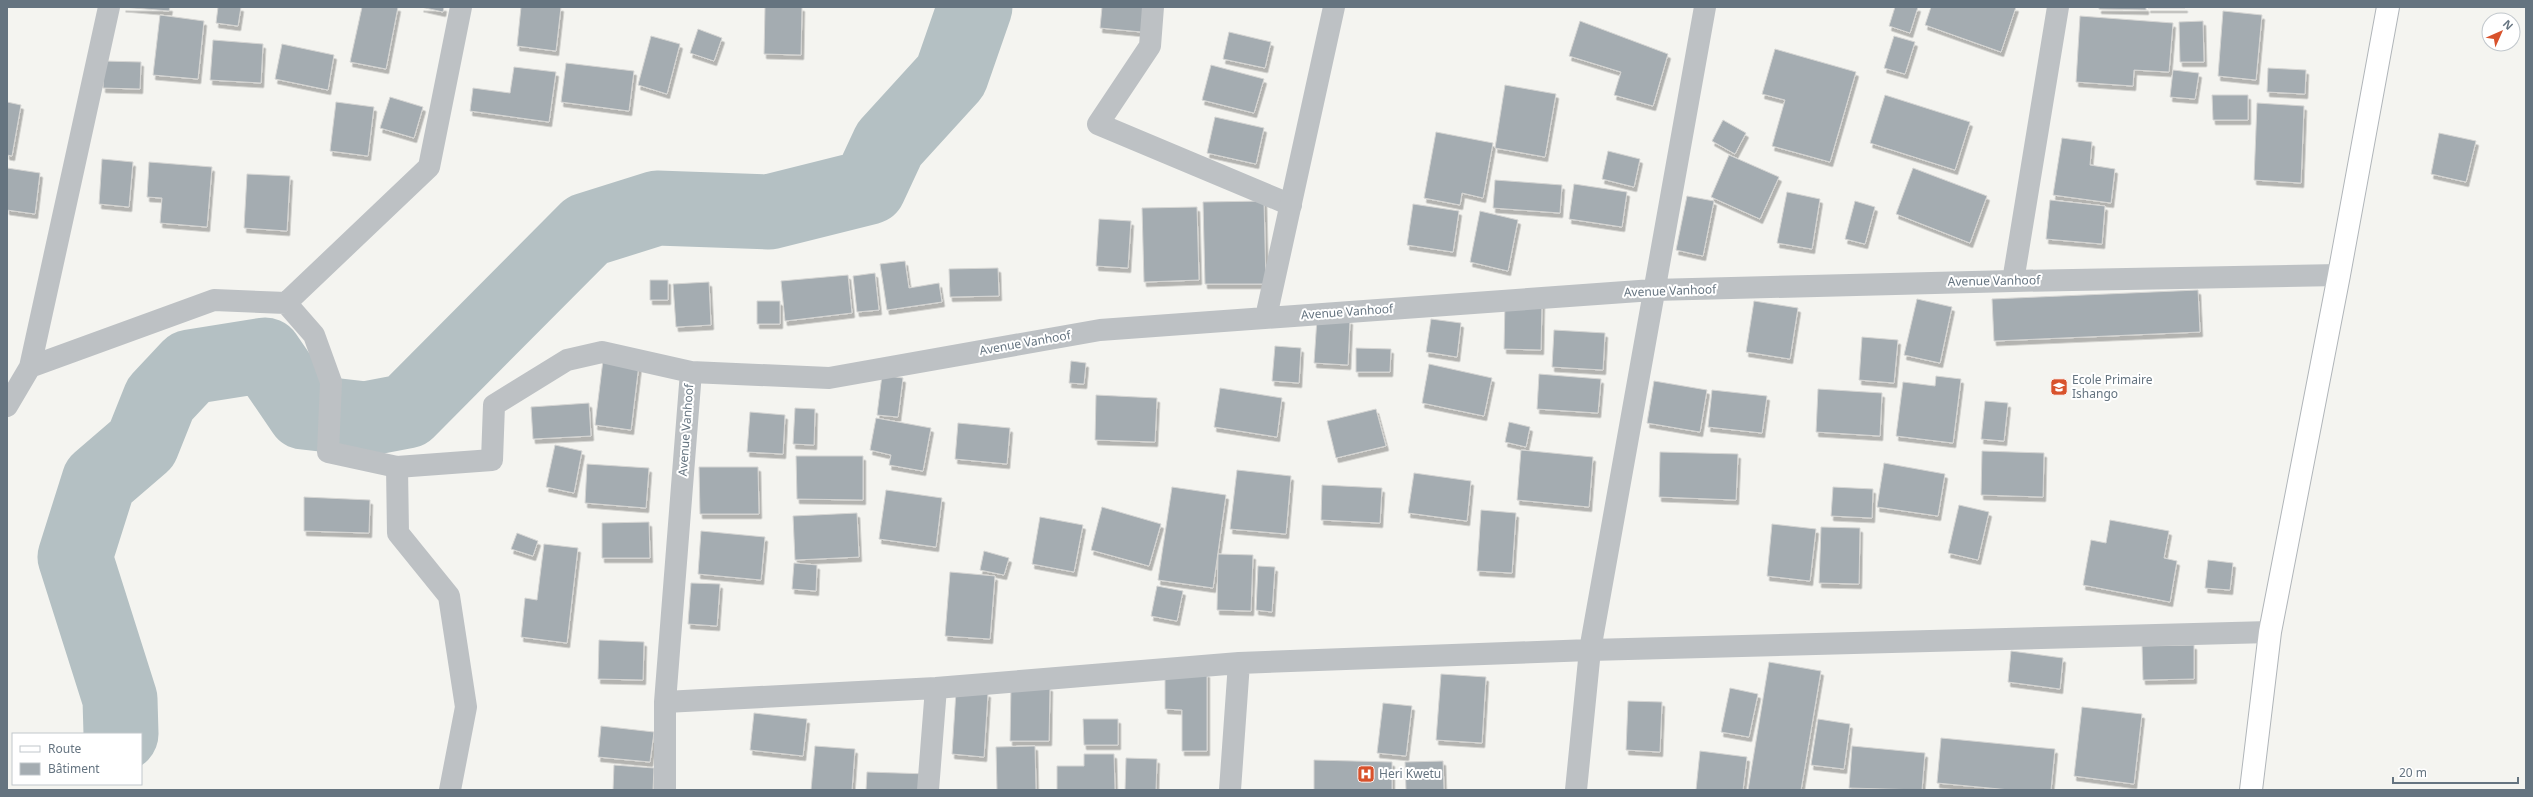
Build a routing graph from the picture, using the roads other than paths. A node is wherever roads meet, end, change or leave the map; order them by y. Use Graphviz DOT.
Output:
graph roads {
  1 [pos="109,7"];
  2 [pos="461,7"];
  3 [pos="1153,7"];
  4 [pos="1334,7"];
  5 [pos="1705,7"];
  6 [pos="2058,7"];
  7 [pos="2388,7"];
  8 [pos="1291,205"];
  9 [pos="2339,275"];
  10 [pos="2013,281"];
  11 [pos="1653,290"];
  12 [pos="286,303"];
  13 [pos="1266,317"];
  14 [pos="30,367"];
  15 [pos="691,372"];
  16 [pos="7,406"];
  17 [pos="397,467"];
  18 [pos="2270,632"];
  19 [pos="1590,650"];
  20 [pos="1239,663"];
  21 [pos="936,688"];
  22 [pos="665,702"];
  23 [pos="450,790"];
  24 [pos="666,790"];
  25 [pos="928,790"];
  26 [pos="1230,790"];
  27 [pos="1576,790"];
  28 [pos="2251,790"];
  1 -- 14 [label="street"];
  2 -- 12 [label="street"];
  3 -- 8 [label="street"];
  4 -- 8 [label="street"];
  5 -- 11 [label="street"];
  6 -- 10 [label="street"];
  7 -- 9 [label="street"];
  8 -- 13 [label="street"];
  9 -- 10 [label="street, Avenue Vanhoof"];
  9 -- 18 [label="street"];
  10 -- 11 [label="street, Avenue Vanhoof"];
  11 -- 13 [label="street, Avenue Vanhoof"];
  11 -- 19 [label="street"];
  12 -- 14 [label="street"];
  12 -- 17 [label="street"];
  13 -- 15 [label="street, Avenue Vanhoof"];
  14 -- 16 [label="street"];
  15 -- 17 [label="street"];
  15 -- 22 [label="street, Avenue Vanhoof"];
  17 -- 23 [label="street"];
  18 -- 19 [label="street"];
  18 -- 28 [label="street"];
  19 -- 20 [label="street"];
  19 -- 27 [label="street"];
  20 -- 21 [label="street"];
  20 -- 26 [label="street"];
  21 -- 22 [label="street"];
  21 -- 25 [label="street"];
  22 -- 24 [label="street, Avenue Vanhoof"];
}
